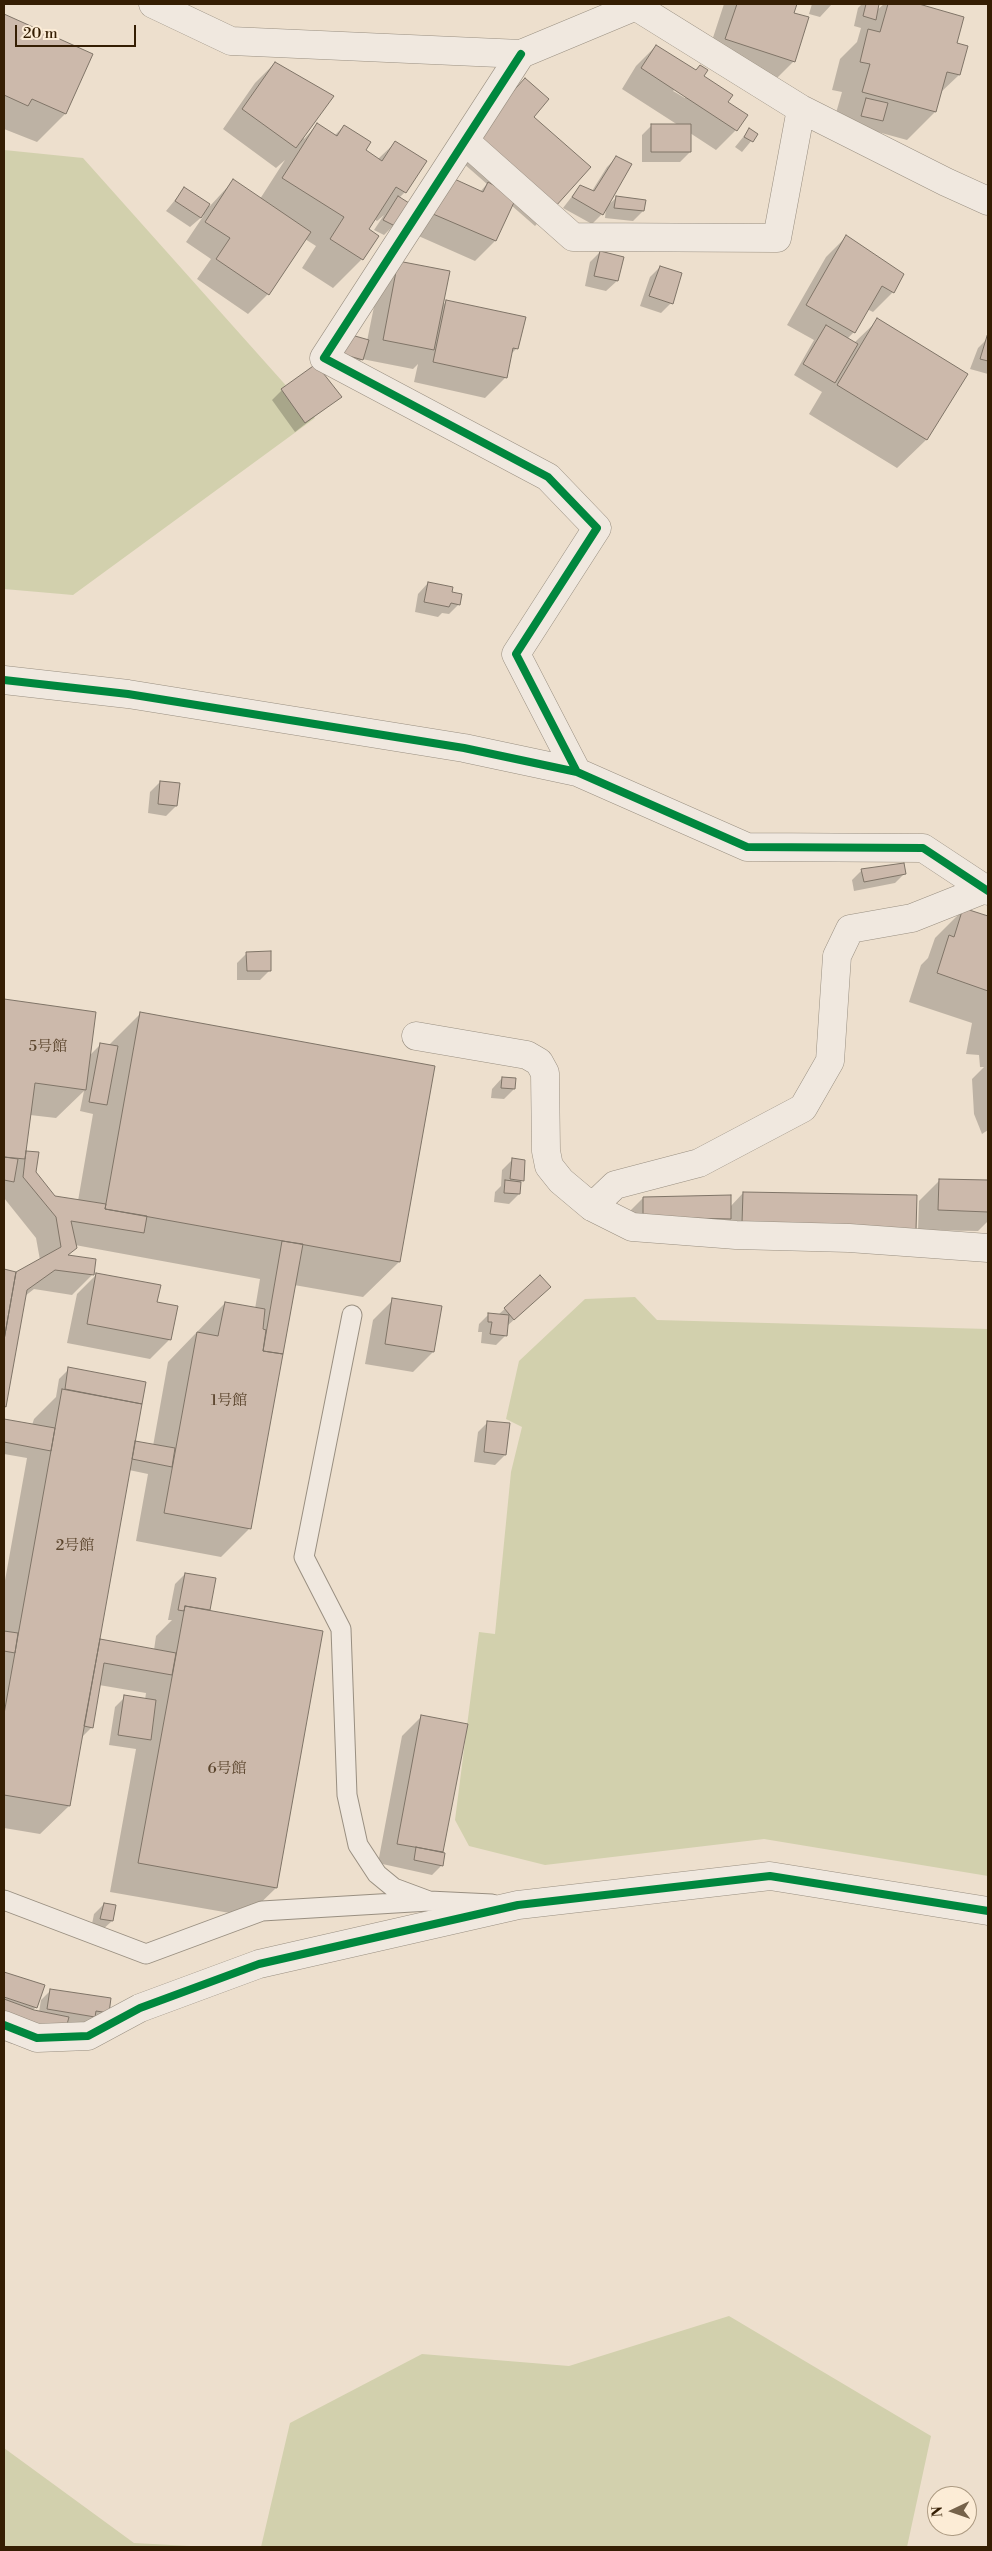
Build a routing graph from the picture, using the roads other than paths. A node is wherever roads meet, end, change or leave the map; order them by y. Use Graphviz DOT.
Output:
graph roads {
  1 [pos="152,4"];
  2 [pos="634,5"];
  3 [pos="521,54"];
  4 [pos="801,109"];
  5 [pos="465,141"];
  6 [pos="988,200"];
  7 [pos="4,680"];
  8 [pos="577,772"];
  9 [pos="986,890"];
  10 [pos="416,1036"];
  11 [pos="592,1207"];
  12 [pos="988,1248"];
  13 [pos="352,1315"];
  14 [pos="4,1900"];
  15 [pos="429,1901"];
  16 [pos="518,1905"];
  17 [pos="988,1911"];
  18 [pos="4,2025"];
  1 -- 3 [label="street"];
  2 -- 3 [label="street"];
  2 -- 4 [label="street"];
  3 -- 5 [label="street"];
  4 -- 5 [label="street"];
  4 -- 6 [label="street"];
  5 -- 8 [label="street"];
  7 -- 8 [label="street"];
  8 -- 9 [label="street"];
  9 -- 11 [label="street"];
  10 -- 11 [label="street"];
  11 -- 12 [label="street"];
  13 -- 15 [label="lane"];
  14 -- 15 [label="lane"];
  15 -- 16 [label="lane"];
  16 -- 17 [label="street"];
  16 -- 18 [label="street"];
}
